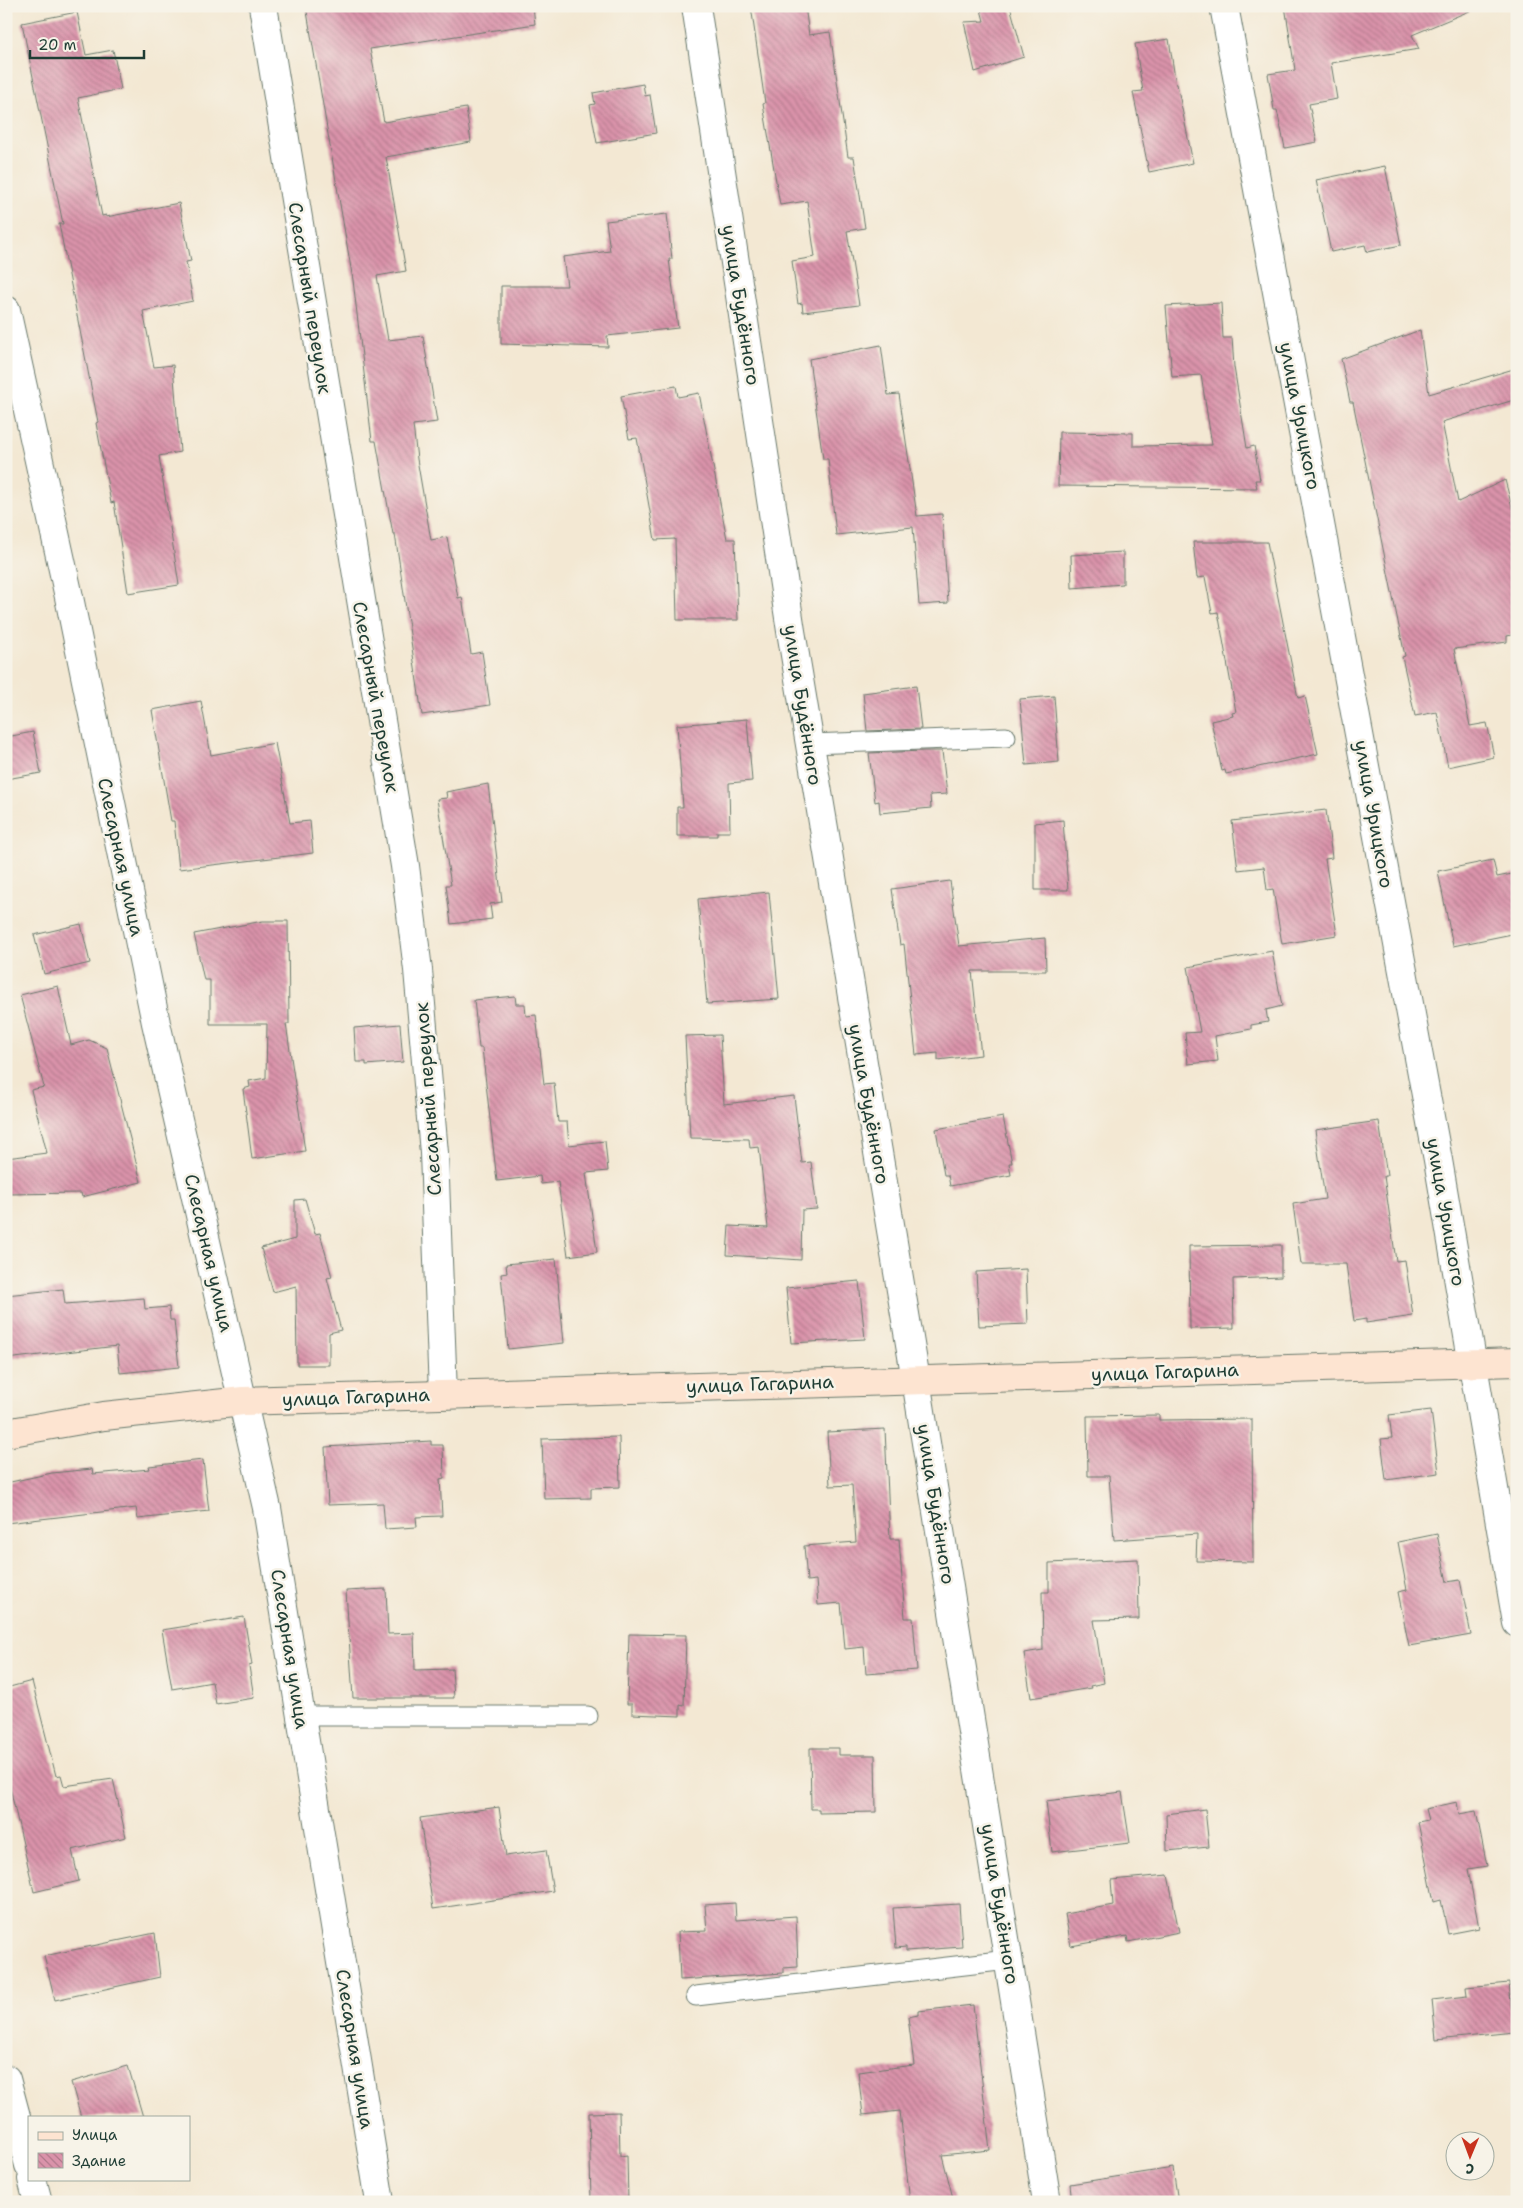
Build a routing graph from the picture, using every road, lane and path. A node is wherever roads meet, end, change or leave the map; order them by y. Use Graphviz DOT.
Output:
graph roads {
  1 [pos="263,6"];
  2 [pos="696,6"];
  3 [pos="1224,6"];
  4 [pos="6,310"];
  5 [pos="1006,737"];
  6 [pos="809,744"];
  7 [pos="1517,1362"];
  8 [pos="1472,1363"];
  9 [pos="916,1380"];
  10 [pos="443,1394"];
  11 [pos="243,1401"];
  12 [pos="6,1433"];
  13 [pos="1517,1623"];
  14 [pos="300,1716"];
  15 [pos="588,1716"];
  16 [pos="1008,1960"];
  17 [pos="696,1996"];
  18 [pos="6,2079"];
  19 [pos="28,2161"];
  20 [pos="32,2180"];
  21 [pos="38,2202"];
  22 [pos="380,2202"];
  23 [pos="1047,2202"];
  1 -- 10 [label="street, Слесарный переулок"];
  2 -- 6 [label="street, улица Будённого"];
  3 -- 8 [label="street, улица Урицкого"];
  4 -- 11 [label="street, Слесарная улица"];
  5 -- 6 [label="lane"];
  6 -- 9 [label="street, улица Будённого"];
  7 -- 8 [label="main road, улица Гагарина"];
  8 -- 9 [label="main road, улица Гагарина"];
  8 -- 13 [label="street, улица Урицкого"];
  9 -- 10 [label="main road, улица Гагарина"];
  9 -- 16 [label="street, улица Будённого"];
  10 -- 11 [label="main road, улица Гагарина"];
  11 -- 12 [label="main road, улица Гагарина"];
  11 -- 14 [label="street, Слесарная улица"];
  14 -- 15 [label="lane"];
  14 -- 22 [label="street, Слесарная улица"];
  16 -- 17 [label="lane"];
  16 -- 23 [label="street, улица Будённого"];
  18 -- 19 [label="street"];
  20 -- 21 [label="street"];
}
